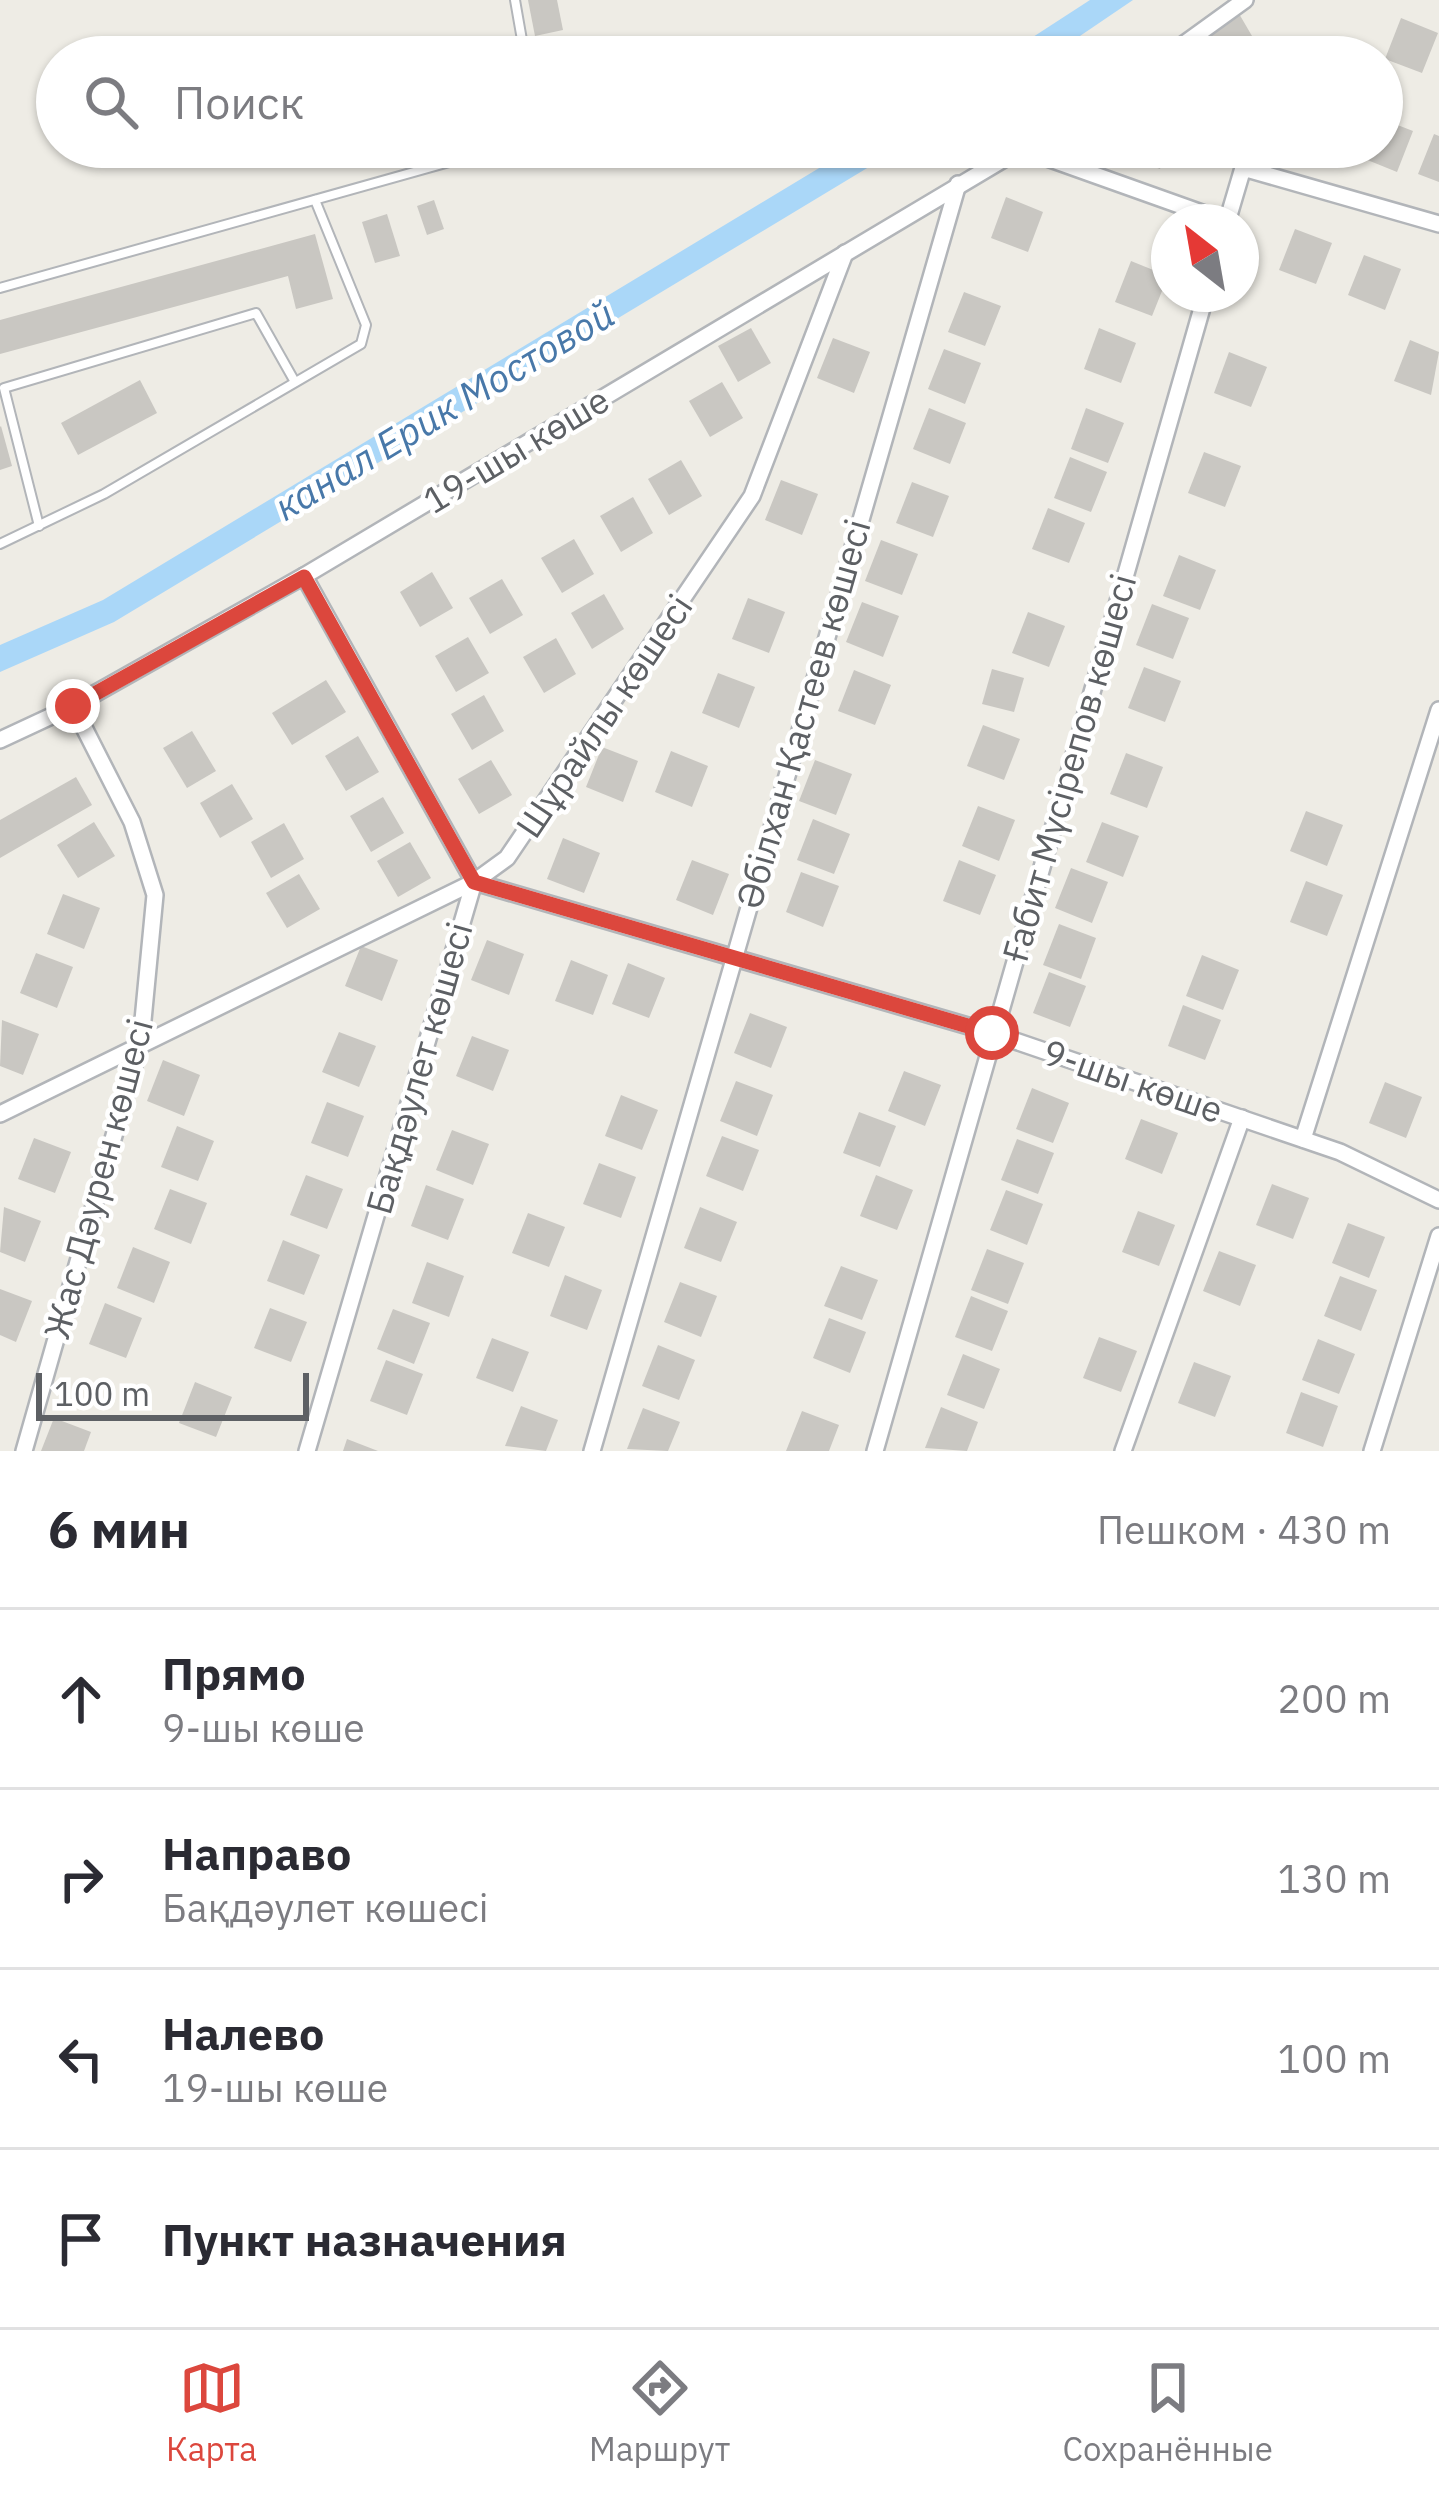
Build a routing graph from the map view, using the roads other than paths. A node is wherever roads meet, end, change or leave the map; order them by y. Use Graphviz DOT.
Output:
graph roads {
  1 [pos="515,0"];
  2 [pos="1245,0"];
  3 [pos="521,36"];
  4 [pos="1195,36"];
  5 [pos="425,168"];
  6 [pos="987,168"];
  7 [pos="1078,168"];
  8 [pos="958,184"];
  9 [pos="315,200"];
  10 [pos="1177,204"];
  11 [pos="1233,204"];
  12 [pos="1439,224"];
  13 [pos="845,254"];
  14 [pos="0,288"];
  15 [pos="1201,312"];
  16 [pos="295,382"];
  17 [pos="39,526"];
  18 [pos="0,544"];
  19 [pos="304,577"];
  20 [pos="73,706"];
  21 [pos="1439,710"];
  22 [pos="0,740"];
  23 [pos="474,882"];
  24 [pos="733,954"];
  25 [pos="992,1033"];
  26 [pos="141,1041"];
  27 [pos="0,1114"];
  28 [pos="1242,1118"];
  29 [pos="1303,1139"];
  30 [pos="1439,1200"];
  31 [pos="1439,1236"];
  32 [pos="24,1451"];
  33 [pos="307,1451"];
  34 [pos="592,1451"];
  35 [pos="874,1451"];
  36 [pos="1123,1451"];
  37 [pos="1372,1451"];
  1 -- 3 [label="lane"];
  2 -- 4 [label="street"];
  5 -- 9 [label="lane"];
  6 -- 8 [label="street, 19-шы көше"];
  7 -- 10 [label="street"];
  8 -- 13 [label="street, 19-шы көше"];
  8 -- 24 [label="street, Әбілхан Қастеев көшесi"];
  9 -- 14 [label="lane"];
  9 -- 16 [label="lane"];
  11 -- 12 [label="street"];
  13 -- 19 [label="street, 19-шы көше"];
  13 -- 23 [label="street, Шұрайлы көшесі"];
  15 -- 25 [label="street, Ғабит Мүсірепов көшесi"];
  16 -- 17 [label="lane"];
  16 -- 17 [label="lane"];
  17 -- 18 [label="lane"];
  19 -- 20 [label="street, 19-шы көше"];
  19 -- 23 [label="street, Бақдәулет көшесi"];
  20 -- 22 [label="street, 19-шы көше"];
  20 -- 26 [label="street, Жас Дәурен көшесі"];
  21 -- 29 [label="street"];
  23 -- 24 [label="street, 9-шы көше"];
  23 -- 26 [label="street, Шұрайлы көшесі"];
  23 -- 33 [label="street, Бақдәулет көшесi"];
  24 -- 25 [label="street, 9-шы көше"];
  24 -- 34 [label="street, Әбілхан Қастеев көшесi"];
  25 -- 28 [label="street, 9-шы көше"];
  25 -- 35 [label="street, Ғабит Мүсірепов көшесi"];
  26 -- 27 [label="street, Шұрайлы көшесі"];
  26 -- 32 [label="street, Жас Дәурен көшесі"];
  28 -- 29 [label="street, 9-шы көше"];
  28 -- 36 [label="street"];
  29 -- 30 [label="street, 9-шы көше"];
  31 -- 37 [label="street"];
}
